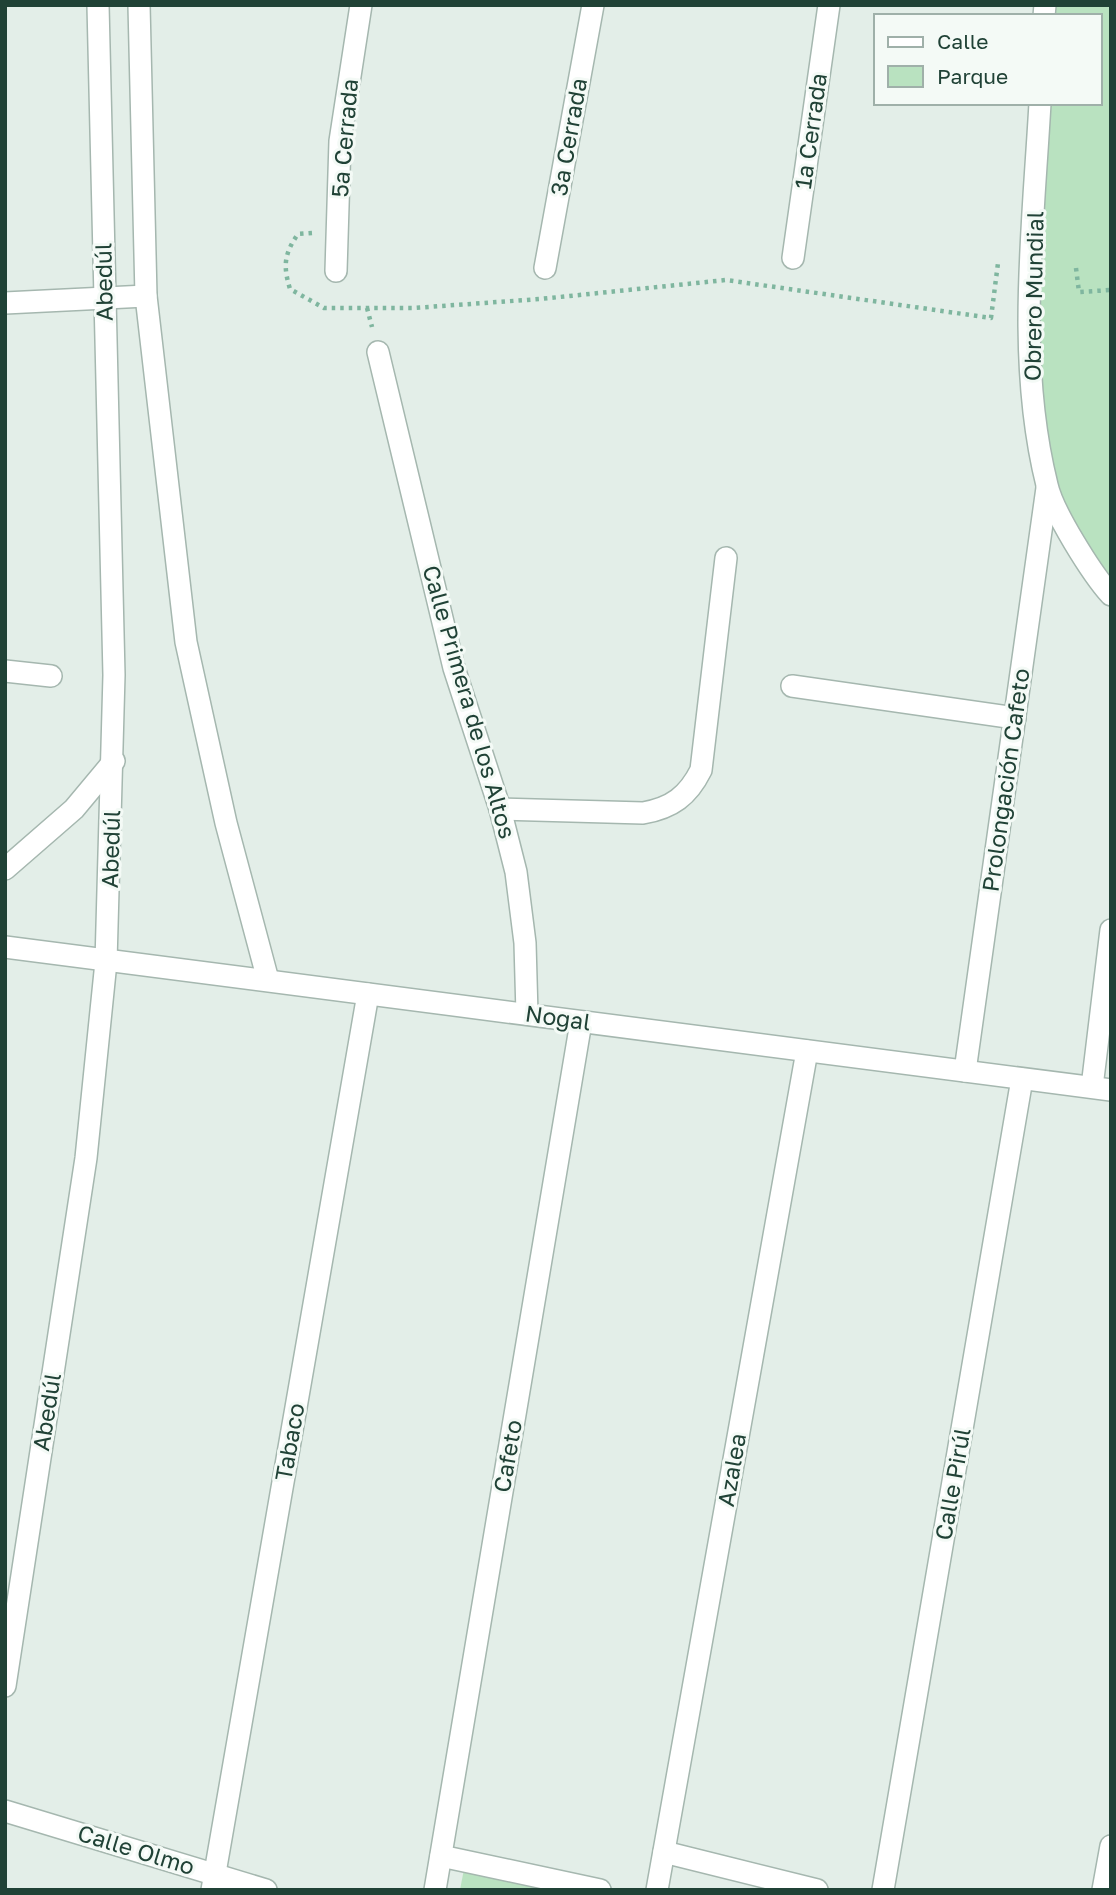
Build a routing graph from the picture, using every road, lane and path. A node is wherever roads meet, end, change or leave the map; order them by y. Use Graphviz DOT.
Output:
graph roads {
  1 [pos="98,5"];
  2 [pos="139,5"];
  3 [pos="361,5"];
  4 [pos="593,5"];
  5 [pos="829,5"];
  6 [pos="1040,105"];
  7 [pos="337,233"];
  8 [pos="793,258"];
  9 [pos="998,262"];
  10 [pos="545,268"];
  11 [pos="1076,268"];
  12 [pos="336,271"];
  13 [pos="1111,290"];
  14 [pos="146,296"];
  15 [pos="104,298"];
  16 [pos="5,303"];
  17 [pos="378,352"];
  18 [pos="1047,488"];
  19 [pos="726,558"];
  20 [pos="1111,595"];
  21 [pos="5,671"];
  22 [pos="51,676"];
  23 [pos="792,686"];
  24 [pos="1015,718"];
  25 [pos="114,761"];
  26 [pos="500,808"];
  27 [pos="5,869"];
  28 [pos="1111,930"];
  29 [pos="5,947"];
  30 [pos="106,962"];
  31 [pos="268,980"];
  32 [pos="368,994"];
  33 [pos="527,1014"];
  34 [pos="581,1022"];
  35 [pos="807,1051"];
  36 [pos="965,1071"];
  37 [pos="1022,1079"];
  38 [pos="1101,1088"];
  39 [pos="5,1686"];
  40 [pos="5,1811"];
  41 [pos="1111,1846"];
  42 [pos="664,1852"];
  43 [pos="441,1856"];
  44 [pos="214,1882"];
  45 [pos="266,1890"];
  46 [pos="435,1890"];
  47 [pos="600,1890"];
  48 [pos="657,1890"];
  49 [pos="817,1890"];
  50 [pos="883,1890"];
  51 [pos="1103,1890"];
  1 -- 15 [label="street, Abedúl"];
  2 -- 14 [label="street, Abedúl"];
  3 -- 7 [label="street, 5a Cerrada"];
  4 -- 10 [label="street, 3a Cerrada"];
  5 -- 8 [label="street, 1a Cerrada"];
  6 -- 18 [label="street, Obrero Mundial"];
  7 -- 9 [label="path"];
  7 -- 12 [label="street, 5a Cerrada"];
  11 -- 13 [label="path"];
  14 -- 15 [label="street"];
  14 -- 31 [label="street, Abedúl"];
  15 -- 16 [label="street"];
  15 -- 25 [label="street, Abedúl"];
  17 -- 26 [label="street, Calle Primera de los Altos"];
  18 -- 20 [label="street, Obrero Mundial"];
  18 -- 24 [label="street, Prolongación Cafeto"];
  19 -- 26 [label="street"];
  21 -- 22 [label="street"];
  23 -- 24 [label="street"];
  24 -- 36 [label="street, Prolongación Cafeto"];
  25 -- 27 [label="street"];
  25 -- 30 [label="street, Abedúl"];
  26 -- 33 [label="street, Calle Primera de los Altos"];
  28 -- 38 [label="street"];
  29 -- 30 [label="street, Nogal"];
  30 -- 31 [label="street, Nogal"];
  30 -- 39 [label="street, Abedúl"];
  31 -- 32 [label="street, Nogal"];
  32 -- 33 [label="street, Nogal"];
  32 -- 44 [label="street, Tabaco"];
  33 -- 34 [label="street, Nogal"];
  34 -- 35 [label="street, Nogal"];
  34 -- 43 [label="street, Cafeto"];
  35 -- 36 [label="street, Nogal"];
  35 -- 42 [label="street, Azalea"];
  36 -- 37 [label="street, Nogal"];
  37 -- 38 [label="street, Nogal"];
  37 -- 50 [label="street, Calle Pirúl"];
  40 -- 44 [label="street, Calle Olmo"];
  41 -- 51 [label="street"];
  42 -- 48 [label="street, Azalea"];
  42 -- 49 [label="street"];
  43 -- 46 [label="street, Cafeto"];
  43 -- 47 [label="street"];
  44 -- 45 [label="street, Calle Olmo"];
}
